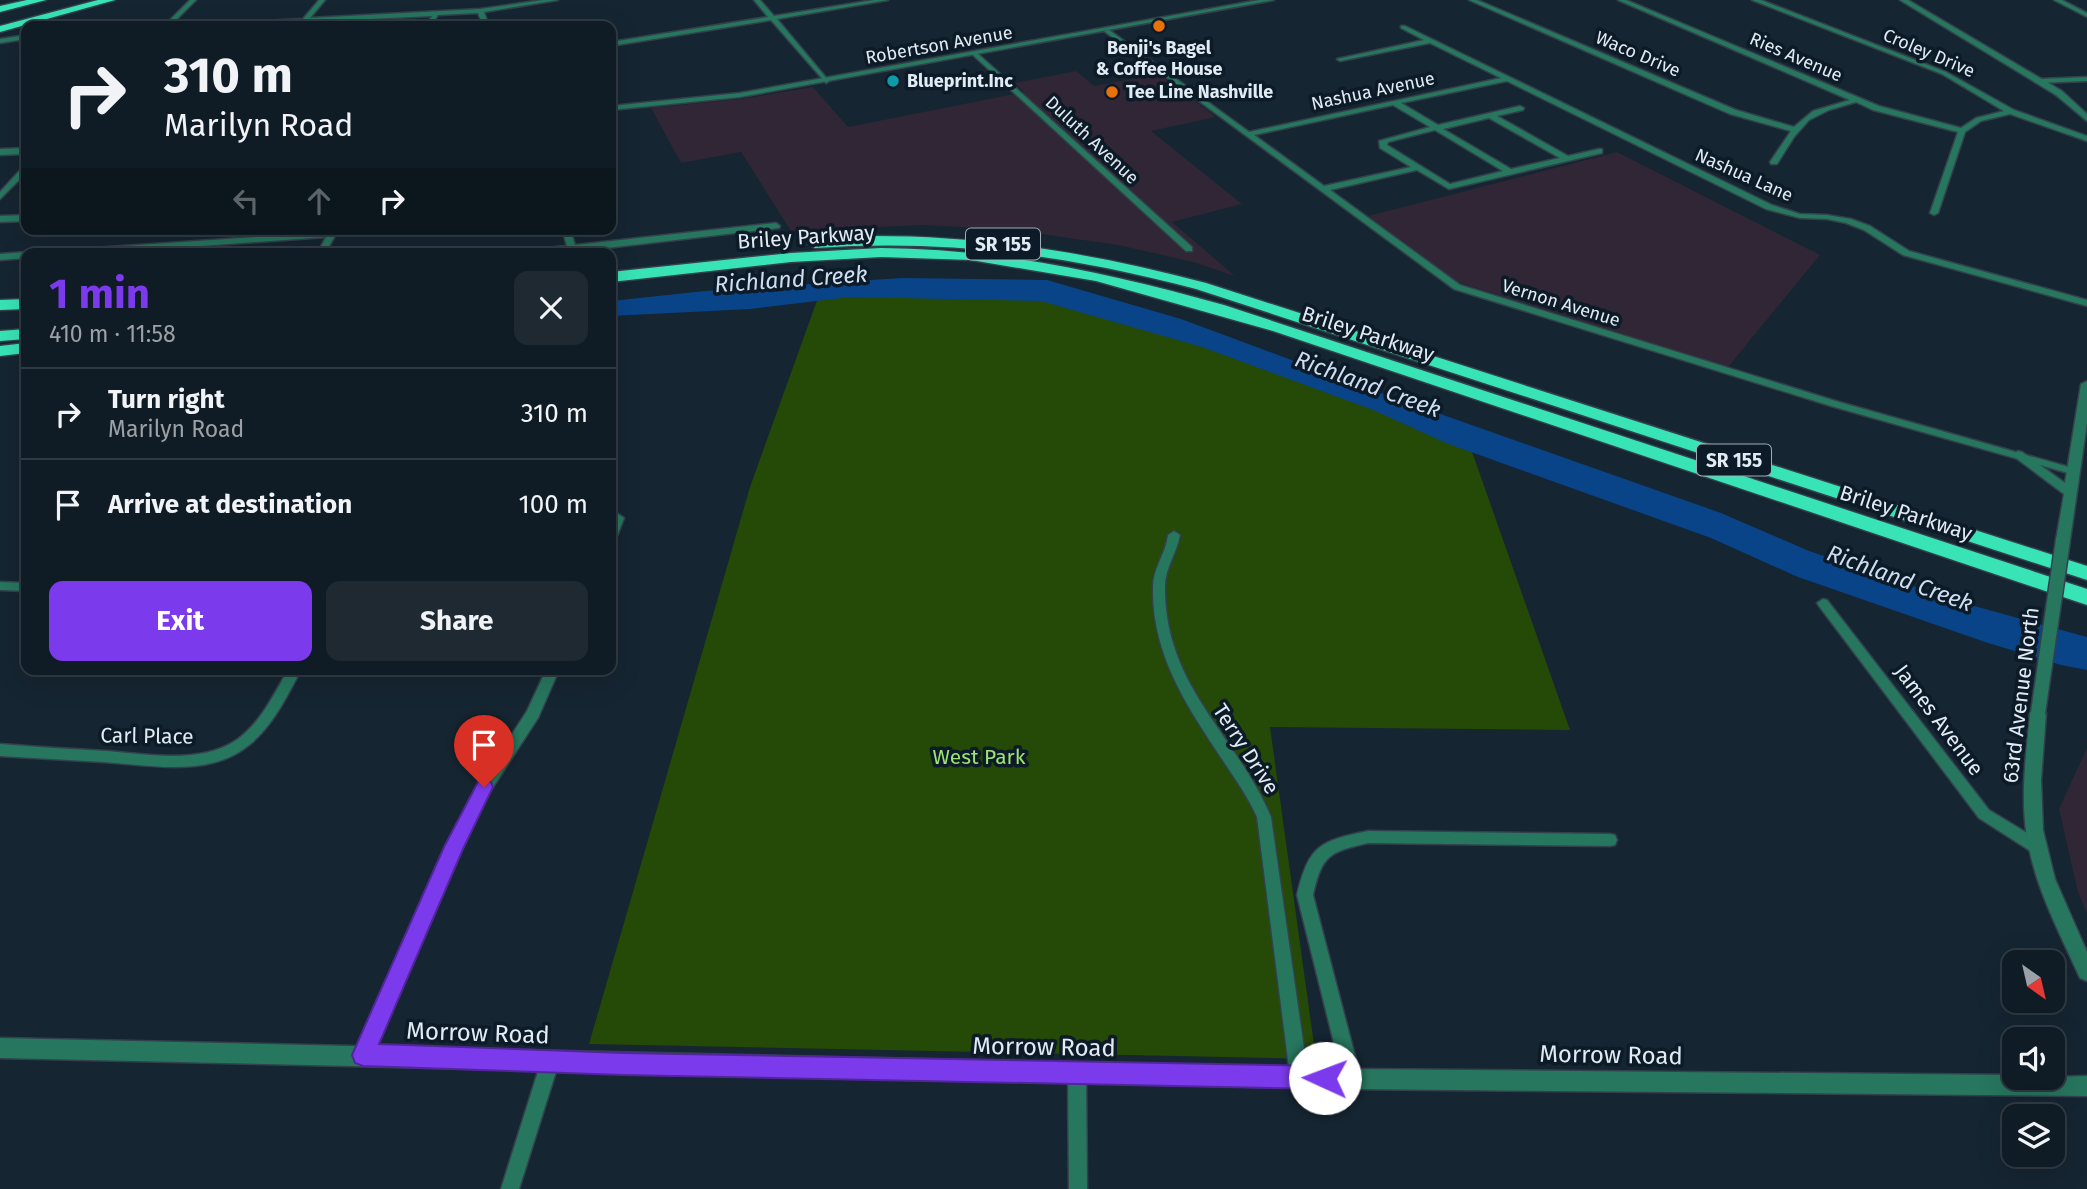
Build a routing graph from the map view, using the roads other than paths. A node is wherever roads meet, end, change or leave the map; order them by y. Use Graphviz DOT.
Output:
graph roads {
  1 [pos="40,0"];
  2 [pos="57,0"];
  3 [pos="82,0"];
  4 [pos="110,0"];
  5 [pos="193,0"];
  6 [pos="322,0"];
  7 [pos="555,0"];
  8 [pos="757,0"];
  9 [pos="885,0"];
  10 [pos="1271,0"];
  11 [pos="1472,0"];
  12 [pos="1621,0"];
  13 [pos="1755,0"];
  14 [pos="1903,0"];
  15 [pos="2057,0"];
  16 [pos="480,11"];
  17 [pos="0,12"];
  18 [pos="436,14"];
  19 [pos="2087,15"];
  20 [pos="772,19"];
  21 [pos="0,21"];
  22 [pos="30,21"];
  23 [pos="172,21"];
  24 [pos="304,21"];
  25 [pos="342,21"];
  26 [pos="431,21"];
  27 [pos="484,21"];
  28 [pos="21,23"];
  29 [pos="1403,27"];
  30 [pos="0,29"];
  31 [pos="1107,30"];
  32 [pos="21,38"];
  33 [pos="0,41"];
  34 [pos="1429,41"];
  35 [pos="616,43"];
  36 [pos="975,54"];
  37 [pos="1340,58"];
  38 [pos="1505,79"];
  39 [pos="2087,79"];
  40 [pos="826,81"];
  41 [pos="2039,81"];
  42 [pos="1857,100"];
  43 [pos="1395,103"];
  44 [pos="616,107"];
  45 [pos="1521,108"];
  46 [pos="2011,112"];
  47 [pos="1490,115"];
  48 [pos="2087,118"];
  49 [pos="1437,128"];
  50 [pos="1795,130"];
  51 [pos="1962,131"];
  52 [pos="1248,134"];
  53 [pos="2087,139"];
  54 [pos="21,150"];
  55 [pos="1599,151"];
  56 [pos="0,152"];
  57 [pos="1568,159"];
  58 [pos="1774,162"];
  59 [pos="1417,167"];
  60 [pos="1510,172"];
  61 [pos="21,174"];
  62 [pos="1323,189"];
  63 [pos="0,197"];
  64 [pos="1934,214"];
  65 [pos="21,218"];
  66 [pos="0,219"];
  67 [pos="776,226"];
  68 [pos="284,235"];
  69 [pos="124,248"];
  70 [pos="581,248"];
  71 [pos="1189,249"];
  72 [pos="21,256"];
  73 [pos="0,257"];
  74 [pos="616,262"];
  75 [pos="616,277"];
  76 [pos="21,303"];
  77 [pos="2087,303"];
  78 [pos="0,305"];
  79 [pos="21,321"];
  80 [pos="0,323"];
  81 [pos="21,334"];
  82 [pos="0,336"];
  83 [pos="21,349"];
  84 [pos="0,351"];
  85 [pos="2087,384"];
  86 [pos="2018,455"];
  87 [pos="2073,471"];
  88 [pos="2070,492"];
  89 [pos="618,518"];
  90 [pos="616,523"];
  91 [pos="1174,535"];
  92 [pos="2087,573"];
  93 [pos="0,586"];
  94 [pos="21,587"];
  95 [pos="2087,597"];
  96 [pos="1823,603"];
  97 [pos="292,675"];
  98 [pos="551,675"];
  99 [pos="0,750"];
  100 [pos="1610,840"];
  101 [pos="2037,847"];
  102 [pos="2087,972"];
  103 [pos="0,1048"];
  104 [pos="363,1055"];
  105 [pos="550,1062"];
  106 [pos="1077,1074"];
  107 [pos="1299,1076"];
  108 [pos="1352,1079"];
  109 [pos="2087,1086"];
  110 [pos="510,1189"];
  111 [pos="1078,1189"];
  1 -- 17 [label="highway"];
  2 -- 17 [label="highway"];
  3 -- 21 [label="highway"];
  4 -- 22 [label="highway"];
  5 -- 23 [label="street"];
  6 -- 24 [label="street"];
  7 -- 16 [label="street"];
  8 -- 20 [label="street"];
  9 -- 20 [label="street"];
  10 -- 31 [label="street, Robertson Avenue"];
  11 -- 50 [label="street, Waco Drive"];
  12 -- 42 [label="street, Ries Avenue"];
  13 -- 46 [label="street, Croley Drive"];
  14 -- 41 [label="street"];
  15 -- 19 [label="street"];
  16 -- 18 [label="street"];
  16 -- 27 [label="street"];
  18 -- 25 [label="street"];
  18 -- 26 [label="street"];
  20 -- 35 [label="street"];
  20 -- 40 [label="street"];
  28 -- 30 [label="highway"];
  29 -- 34 [label="street, Nashua Lane"];
  31 -- 36 [label="street, Robertson Avenue"];
  31 -- 52 [label="street, Vernon Avenue"];
  32 -- 33 [label="street"];
  34 -- 37 [label="street"];
  34 -- 38 [label="street, Nashua Lane"];
  36 -- 40 [label="street, Robertson Avenue"];
  36 -- 71 [label="street, Duluth Avenue"];
  38 -- 43 [label="street, Nashua Avenue"];
  38 -- 77 [label="street, Nashua Lane"];
  39 -- 41 [label="street"];
  40 -- 44 [label="street, Robertson Avenue"];
  41 -- 48 [label="street"];
  42 -- 50 [label="street"];
  42 -- 51 [label="street, Ries Avenue"];
  43 -- 49 [label="street"];
  43 -- 52 [label="street, Nashua Avenue"];
  45 -- 47 [label="street"];
  46 -- 51 [label="street"];
  46 -- 53 [label="street, Croley Drive"];
  47 -- 49 [label="street"];
  47 -- 57 [label="street"];
  49 -- 59 [label="street"];
  49 -- 60 [label="street"];
  50 -- 58 [label="street"];
  51 -- 64 [label="street"];
  52 -- 62 [label="street, Vernon Avenue"];
  54 -- 56 [label="street"];
  55 -- 57 [label="street"];
  57 -- 60 [label="street"];
  59 -- 60 [label="street"];
  59 -- 62 [label="street"];
  61 -- 63 [label="street"];
  62 -- 86 [label="street, Vernon Avenue"];
  65 -- 66 [label="street"];
  67 -- 70 [label="street"];
  68 -- 69 [label="street"];
  72 -- 73 [label="street"];
  74 -- 92 [label="highway, Briley Parkway / SR 155"];
  75 -- 95 [label="highway, Briley Parkway / SR 155"];
  76 -- 78 [label="highway"];
  79 -- 80 [label="highway"];
  81 -- 82 [label="highway"];
  83 -- 84 [label="highway"];
  85 -- 87 [label="street"];
  86 -- 87 [label="street, Vernon Avenue"];
  86 -- 88 [label="street"];
  87 -- 88 [label="street"];
  88 -- 101 [label="street, 63rd Avenue North, bridge"];
  89 -- 90 [label="street"];
  91 -- 107 [label="street, Terry Drive"];
  93 -- 94 [label="street"];
  96 -- 101 [label="street, James Avenue"];
  97 -- 99 [label="street, Carl Place"];
  98 -- 104 [label="street"];
  100 -- 108 [label="street"];
  101 -- 102 [label="street, 63rd Avenue North"];
  103 -- 104 [label="street, Morrow Road"];
  104 -- 105 [label="street, Morrow Road"];
  105 -- 106 [label="street, Morrow Road"];
  105 -- 110 [label="street"];
  106 -- 107 [label="street, Morrow Road"];
  106 -- 111 [label="street"];
  107 -- 108 [label="street, Morrow Road"];
  108 -- 109 [label="street, Morrow Road"];
}
